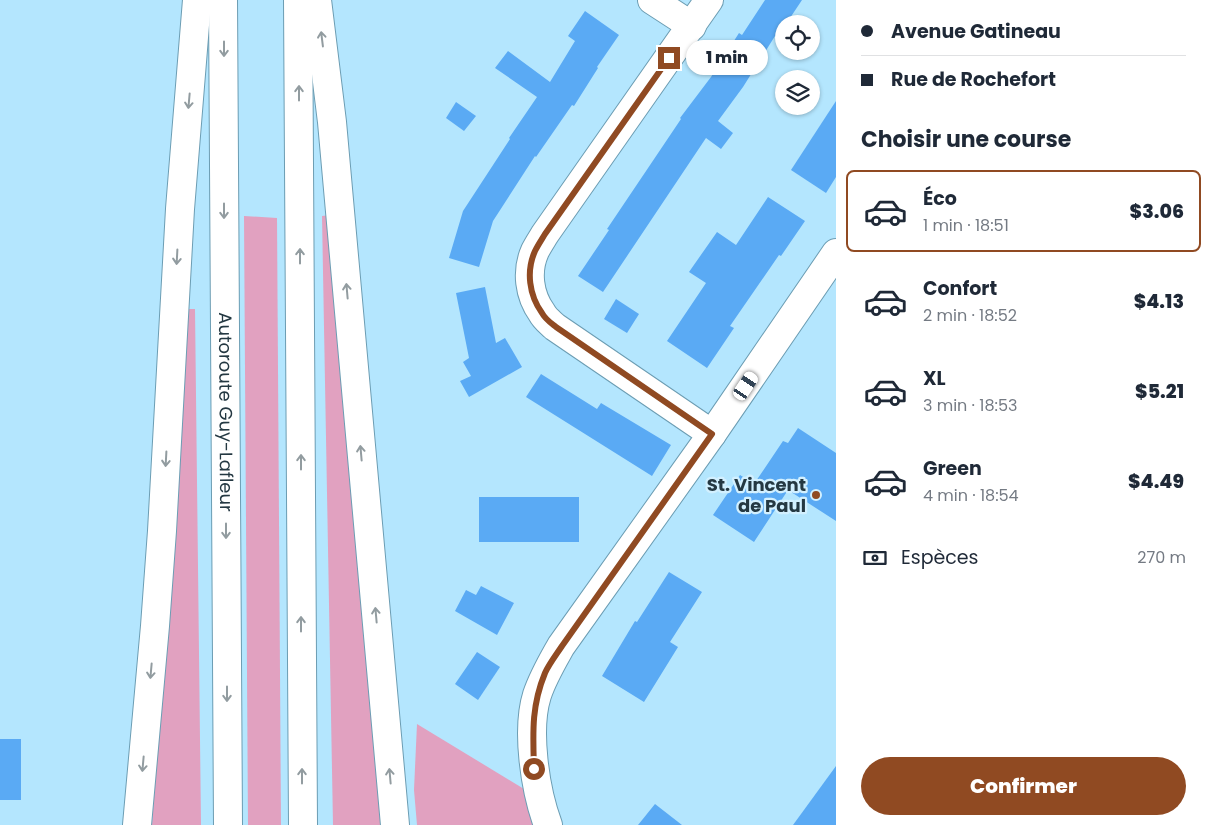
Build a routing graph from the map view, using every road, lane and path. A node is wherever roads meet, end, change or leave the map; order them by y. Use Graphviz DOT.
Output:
graph roads {
  1 [pos="197,0"];
  2 [pos="223,0"];
  3 [pos="298,0"];
  4 [pos="317,0"];
  5 [pos="652,0"];
  6 [pos="709,0"];
  7 [pos="692,26"];
  8 [pos="836,253"];
  9 [pos="712,434"];
  10 [pos="137,825"];
  11 [pos="228,825"];
  12 [pos="302,825"];
  13 [pos="395,825"];
  14 [pos="548,825"];
  1 -- 10 [label="main road, one-way"];
  2 -- 11 [label="main road, Autoroute Guy-Lafleur, one-way"];
  12 -- 3 [label="main road, one-way"];
  13 -- 4 [label="main road, one-way"];
  5 -- 7 [label="main road"];
  6 -- 7 [label="main road"];
  7 -- 9 [label="main road"];
  8 -- 9 [label="main road"];
  9 -- 14 [label="main road"];
}
